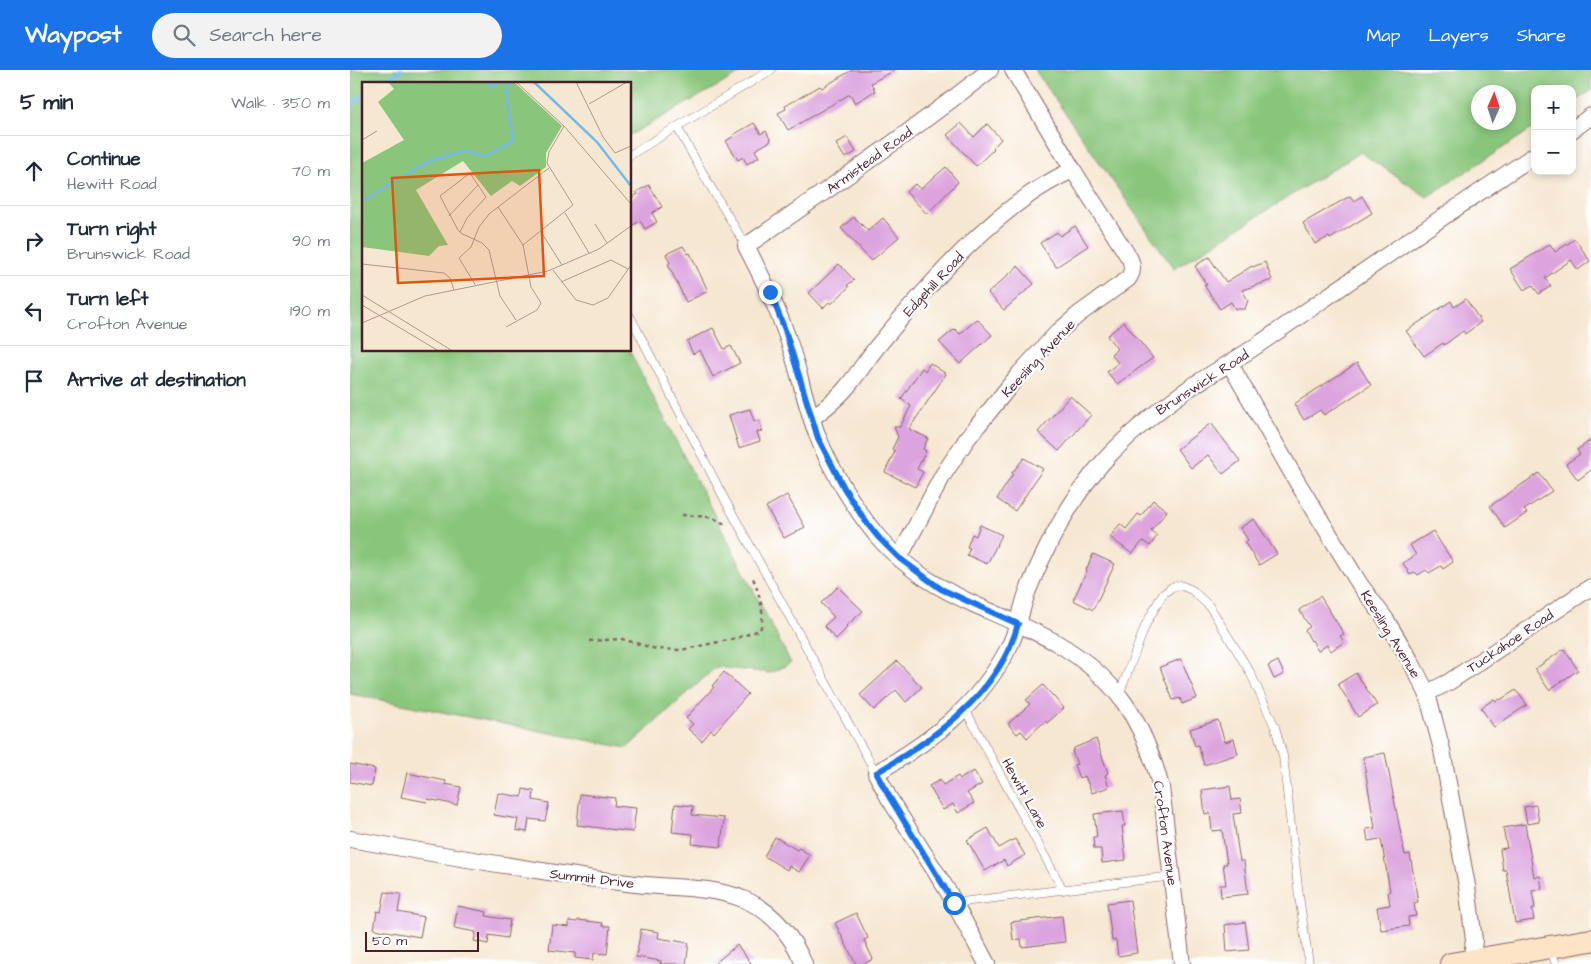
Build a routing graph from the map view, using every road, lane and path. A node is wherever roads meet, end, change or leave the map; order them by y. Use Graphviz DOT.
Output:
graph roads {
  1 [pos="771,70"];
  2 [pos="990,70"];
  3 [pos="1012,70"];
  4 [pos="1591,116"];
  5 [pos="677,127"];
  6 [pos="1576,127"];
  7 [pos="631,154"];
  8 [pos="1531,158"];
  9 [pos="1072,170"];
  10 [pos="746,246"];
  11 [pos="631,318"];
  12 [pos="1230,364"];
  13 [pos="812,418"];
  14 [pos="682,515"];
  15 [pos="728,528"];
  16 [pos="899,558"];
  17 [pos="750,571"];
  18 [pos="1589,594"];
  19 [pos="1018,624"];
  20 [pos="589,641"];
  21 [pos="1427,693"];
  22 [pos="1119,695"];
  23 [pos="965,709"];
  24 [pos="876,773"];
  25 [pos="350,839"];
  26 [pos="1173,876"];
  27 [pos="1063,890"];
  28 [pos="954,903"];
  29 [pos="1591,940"];
  30 [pos="1553,956"];
  31 [pos="1465,963"];
  32 [pos="804,964"];
  33 [pos="987,964"];
  34 [pos="1182,964"];
  35 [pos="1309,964"];
  1 -- 5 [label="lane"];
  2 -- 10 [label="street, Armistead Road"];
  3 -- 9 [label="street, Keesling Avenue"];
  4 -- 6 [label="street"];
  5 -- 7 [label="lane"];
  5 -- 10 [label="lane"];
  8 -- 12 [label="street, Brunswick Road"];
  9 -- 13 [label="street, Edgehill Road"];
  9 -- 16 [label="street, Keesling Avenue"];
  10 -- 13 [label="street, Crofton Avenue"];
  11 -- 24 [label="lane"];
  12 -- 19 [label="street, Brunswick Road"];
  12 -- 21 [label="street, Keesling Avenue"];
  13 -- 16 [label="street, Crofton Avenue"];
  14 -- 15 [label="path"];
  16 -- 19 [label="street, Crofton Avenue"];
  17 -- 20 [label="path"];
  18 -- 21 [label="street, Tuckahoe Road"];
  19 -- 22 [label="street, Crofton Avenue"];
  19 -- 23 [label="street, Brunswick Road"];
  21 -- 31 [label="street, Keesling Avenue"];
  22 -- 26 [label="street, Crofton Avenue"];
  22 -- 35 [label="lane"];
  23 -- 24 [label="street, Brunswick Road"];
  23 -- 27 [label="lane, Hewitt Lane"];
  24 -- 28 [label="street"];
  25 -- 32 [label="street, Summit Drive"];
  26 -- 27 [label="lane"];
  26 -- 34 [label="street, Crofton Avenue"];
  27 -- 28 [label="lane"];
  28 -- 33 [label="street"];
  29 -- 30 [label="main road"];
  30 -- 31 [label="main road"];
}
